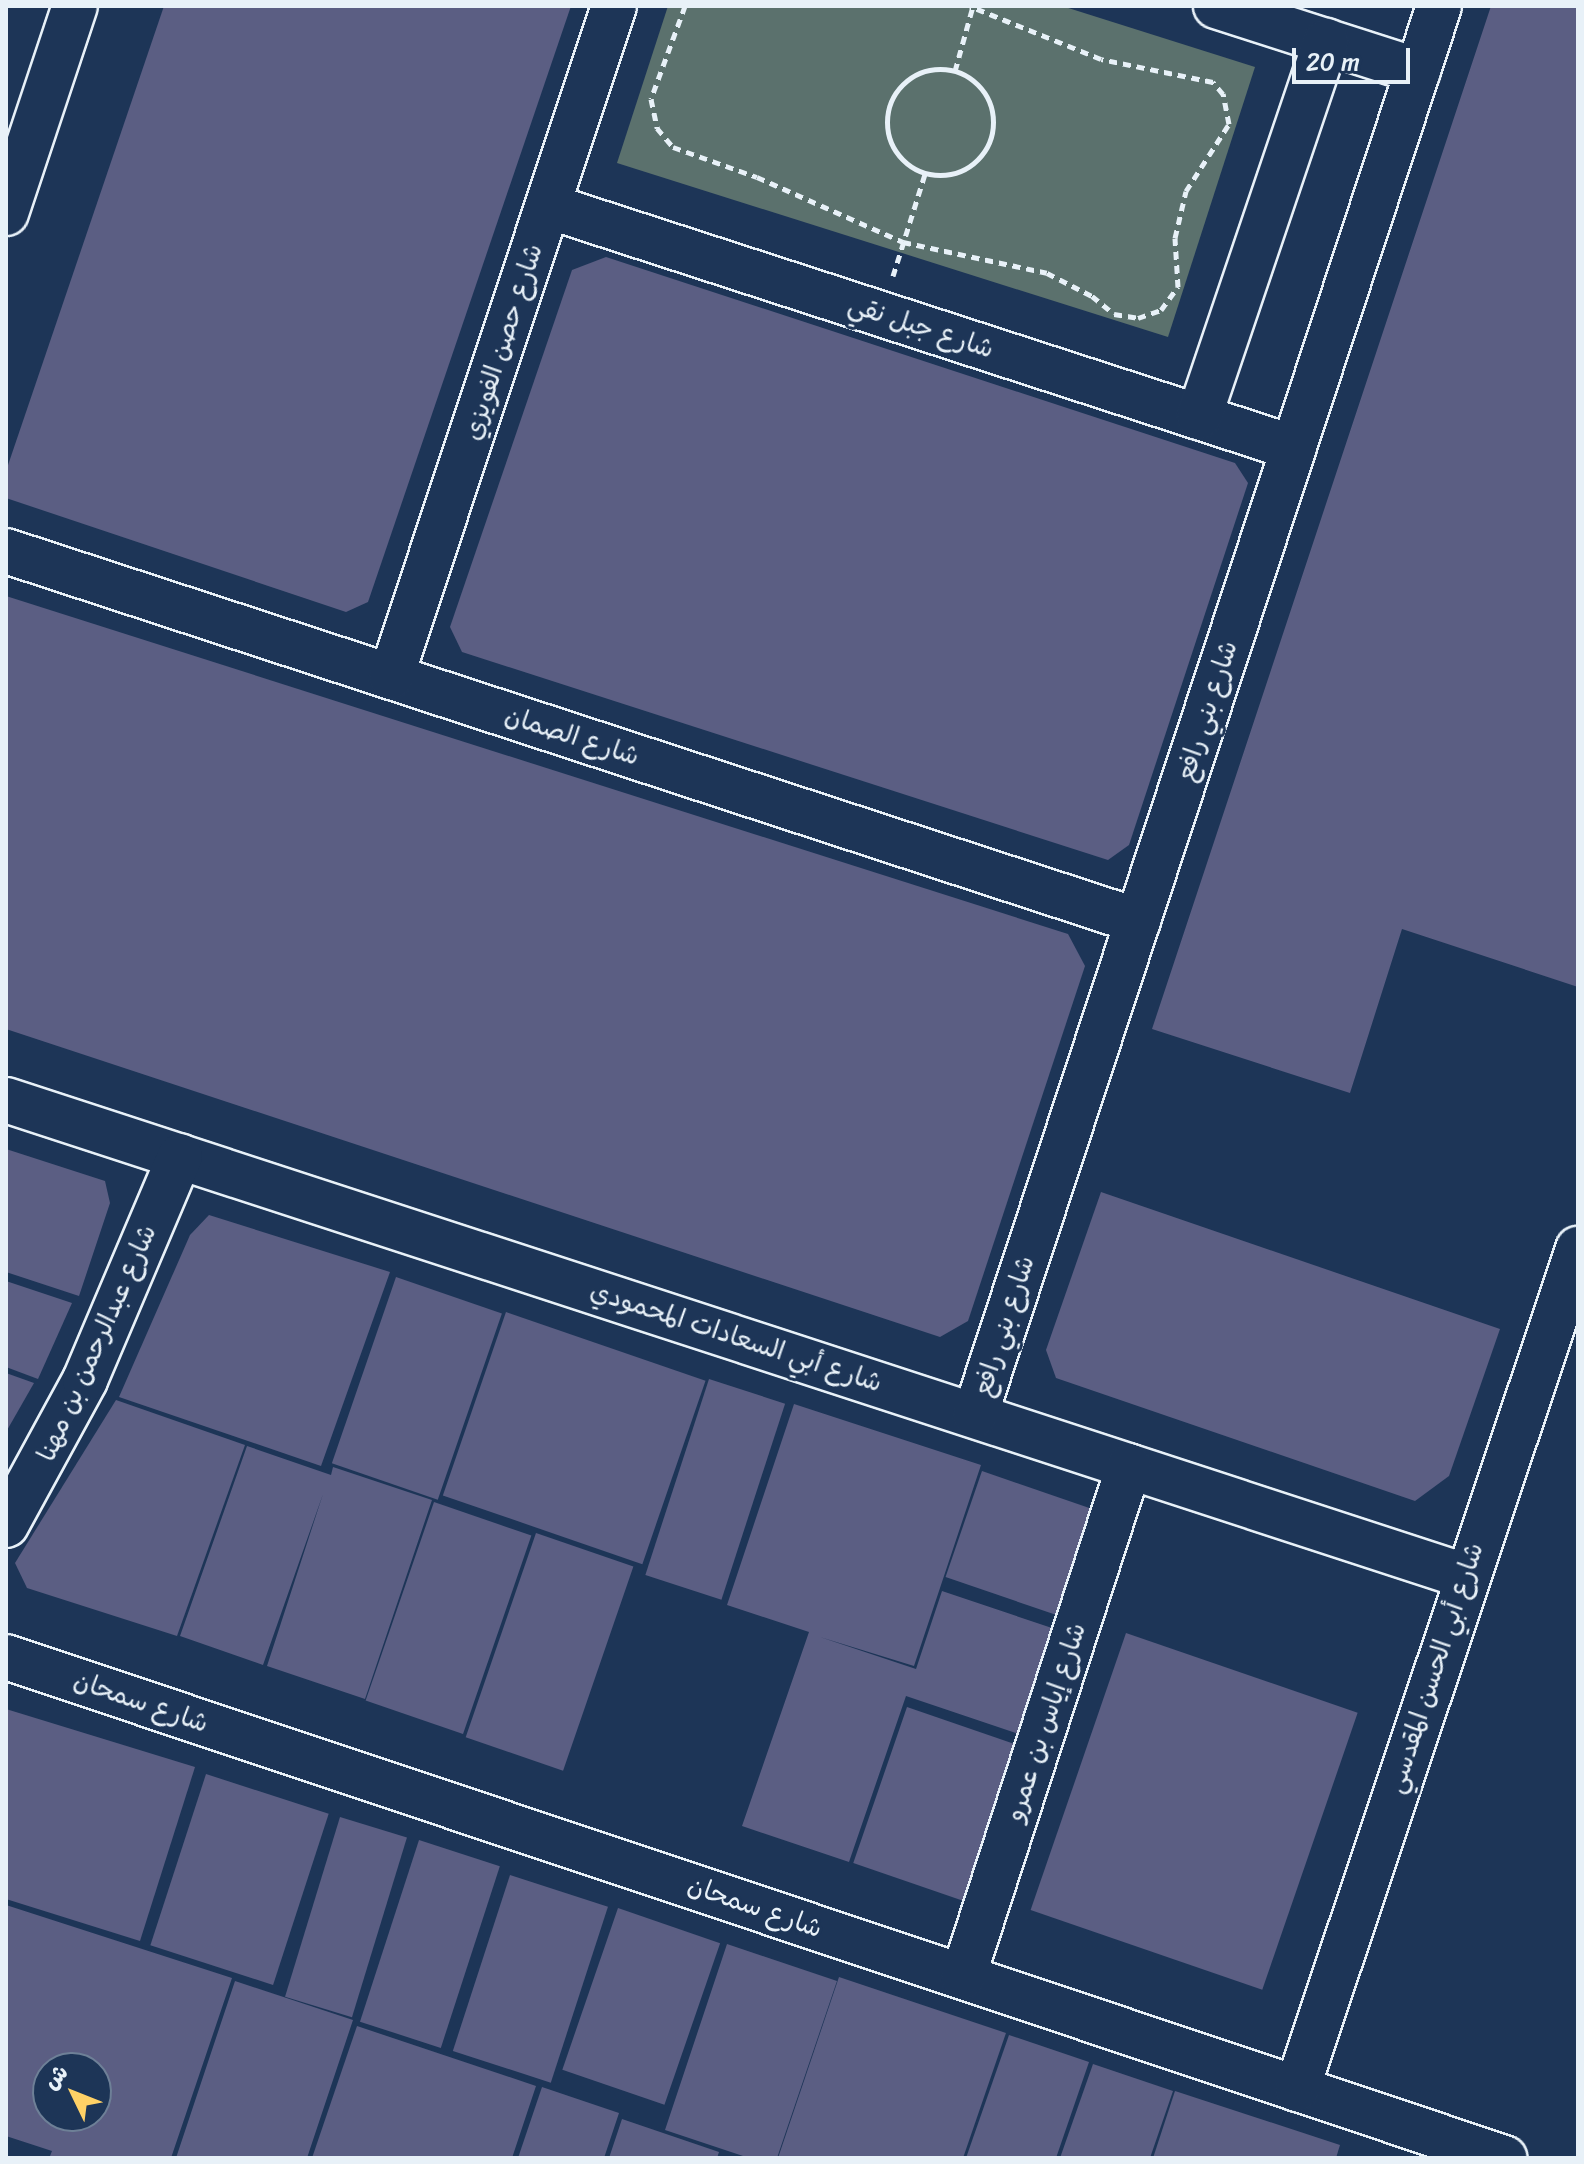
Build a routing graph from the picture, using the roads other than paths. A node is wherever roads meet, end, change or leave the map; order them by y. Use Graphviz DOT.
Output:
graph roads {
  1 [pos="75,6"];
  2 [pos="614,6"];
  3 [pos="1216,6"];
  4 [pos="1439,6"];
  5 [pos="1326,41"];
  6 [pos="1418,71"];
  7 [pos="548,206"];
  8 [pos="6,213"];
  9 [pos="1199,417"];
  10 [pos="1294,448"];
  11 [pos="6,551"];
  12 [pos="391,677"];
  13 [pos="1138,921"];
  14 [pos="6,1100"];
  15 [pos="180,1156"];
  16 [pos="1578,1249"];
  17 [pos="975,1415"];
  18 [pos="1129,1466"];
  19 [pos="6,1525"];
  20 [pos="1465,1576"];
  21 [pos="6,1657"];
  22 [pos="963,1977"];
  23 [pos="1297,2089"];
  24 [pos="1504,2158"];
  1 -- 8 [label="street"];
  2 -- 7 [label="street, شارع حصن الفويزي"];
  3 -- 5 [label="street"];
  4 -- 6 [label="street, شارع بني رافع"];
  5 -- 6 [label="street"];
  5 -- 9 [label="street"];
  6 -- 10 [label="street, شارع بني رافع"];
  7 -- 9 [label="street, شارع جبل نقي"];
  7 -- 12 [label="street, شارع حصن الفويزي"];
  9 -- 10 [label="street, شارع جبل نقي"];
  10 -- 13 [label="street, شارع بني رافع"];
  11 -- 12 [label="street, شارع الصمان"];
  12 -- 13 [label="street, شارع الصمان"];
  13 -- 17 [label="street, شارع بني رافع"];
  14 -- 15 [label="street, شارع أبي السعادات المحمودي"];
  15 -- 17 [label="street, شارع أبي السعادات المحمودي"];
  15 -- 19 [label="street, شارع عبدالرحمن بن مهنا"];
  16 -- 20 [label="street, شارع أبي الحسن المقدسي"];
  17 -- 18 [label="street, شارع أبي السعادات المحمودي"];
  18 -- 20 [label="street, شارع أبي السعادات المحمودي"];
  18 -- 22 [label="street, شارع إياس بن عمرو"];
  20 -- 23 [label="street, شارع أبي الحسن المقدسي"];
  21 -- 22 [label="street, شارع سمحان"];
  22 -- 23 [label="street, شارع سمحان"];
  23 -- 24 [label="street, شارع سمحان"];
}
